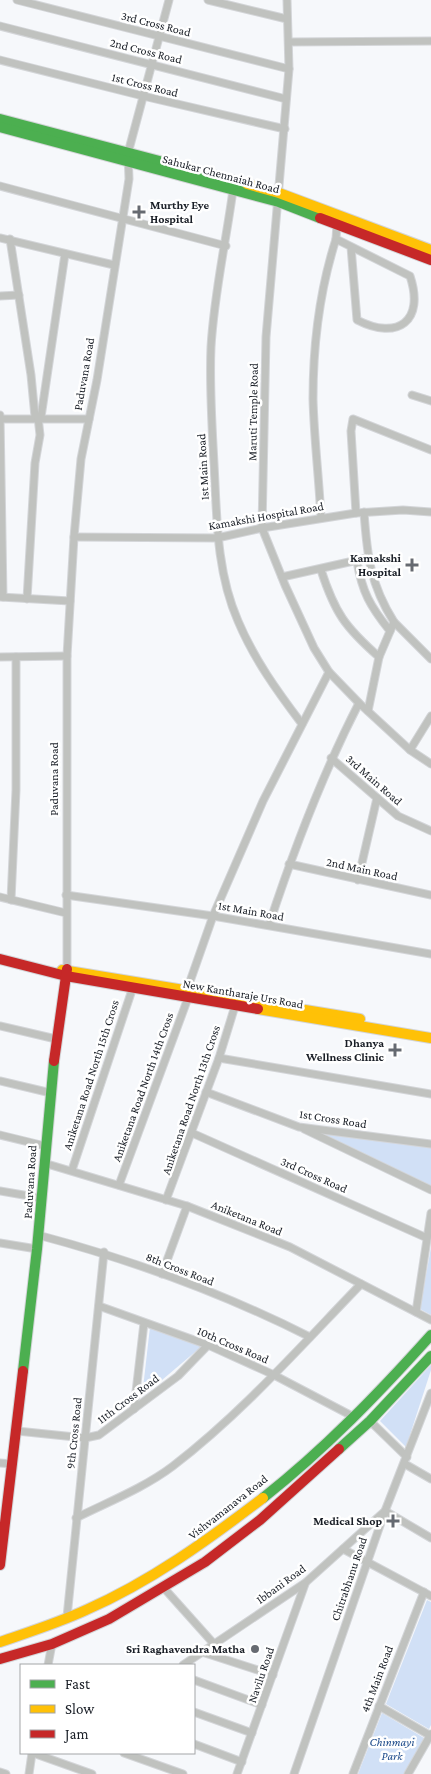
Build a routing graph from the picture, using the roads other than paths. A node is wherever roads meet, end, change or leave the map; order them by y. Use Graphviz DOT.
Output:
graph roads {
  1 [pos="18,0"];
  2 [pos="169,0"];
  3 [pos="208,0"];
  4 [pos="287,0"];
  5 [pos="229,2"];
  6 [pos="287,18"];
  7 [pos="0,26"];
  8 [pos="158,37"];
  9 [pos="431,41"];
  10 [pos="289,42"];
  11 [pos="0,60"];
  12 [pos="151,63"];
  13 [pos="289,69"];
  14 [pos="143,96"];
  15 [pos="286,99"];
  16 [pos="0,119"];
  17 [pos="0,127"];
  18 [pos="285,129"];
  19 [pos="128,157"];
  20 [pos="0,186"];
  21 [pos="233,190"];
  22 [pos="279,198"];
  23 [pos="122,218"];
  24 [pos="338,224"];
  25 [pos="0,238"];
  26 [pos="10,239"];
  27 [pos="336,239"];
  28 [pos="226,246"];
  29 [pos="350,247"];
  30 [pos="431,250"];
  31 [pos="64,254"];
  32 [pos="431,260"];
  33 [pos="114,265"];
  34 [pos="19,295"];
  35 [pos="0,296"];
  36 [pos="412,395"];
  37 [pos="431,401"];
  38 [pos="0,417"];
  39 [pos="38,417"];
  40 [pos="89,419"];
  41 [pos="431,450"];
  42 [pos="364,512"];
  43 [pos="431,512"];
  44 [pos="356,513"];
  45 [pos="1,518"];
  46 [pos="321,518"];
  47 [pos="262,528"];
  48 [pos="74,537"];
  49 [pos="218,538"];
  50 [pos="367,558"];
  51 [pos="357,561"];
  52 [pos="321,570"];
  53 [pos="282,577"];
  54 [pos="1,597"];
  55 [pos="27,599"];
  56 [pos="70,601"];
  57 [pos="394,622"];
  58 [pos="390,631"];
  59 [pos="68,656"];
  60 [pos="0,657"];
  61 [pos="16,657"];
  62 [pos="379,657"];
  63 [pos="431,659"];
  64 [pos="329,672"];
  65 [pos="359,703"];
  66 [pos="368,711"];
  67 [pos="431,716"];
  68 [pos="302,724"];
  69 [pos="410,750"];
  70 [pos="331,758"];
  71 [pos="431,764"];
  72 [pos="377,798"];
  73 [pos="431,831"];
  74 [pos="289,864"];
  75 [pos="358,880"];
  76 [pos="66,895"];
  77 [pos="431,895"];
  78 [pos="0,897"];
  79 [pos="11,900"];
  80 [pos="66,913"];
  81 [pos="213,916"];
  82 [pos="269,925"];
  83 [pos="431,954"];
  84 [pos="0,959"];
  85 [pos="66,972"];
  86 [pos="133,987"];
  87 [pos="187,994"];
  88 [pos="235,1006"];
  89 [pos="0,1026"];
  90 [pos="431,1031"];
  91 [pos="431,1038"];
  92 [pos="56,1039"];
  93 [pos="219,1058"];
  94 [pos="0,1081"];
  95 [pos="206,1092"];
  96 [pos="51,1093"];
  97 [pos="431,1094"];
  98 [pos="299,1127"];
  99 [pos="192,1134"];
  100 [pos="0,1135"];
  101 [pos="431,1144"];
  102 [pos="45,1146"];
  103 [pos="44,1163"];
  104 [pos="72,1170"];
  105 [pos="119,1185"];
  106 [pos="431,1190"];
  107 [pos="0,1191"];
  108 [pos="41,1198"];
  109 [pos="166,1200"];
  110 [pos="187,1206"];
  111 [pos="431,1213"];
  112 [pos="38,1235"];
  113 [pos="427,1238"];
  114 [pos="0,1243"];
  115 [pos="37,1249"];
  116 [pos="104,1252"];
  117 [pos="162,1274"];
  118 [pos="361,1284"];
  119 [pos="99,1306"];
  120 [pos="416,1312"];
  121 [pos="431,1320"];
  122 [pos="144,1322"];
  123 [pos="431,1335"];
  124 [pos="310,1336"];
  125 [pos="208,1345"];
  126 [pos="431,1356"];
  127 [pos="272,1374"];
  128 [pos="431,1393"];
  129 [pos="134,1409"];
  130 [pos="354,1417"];
  131 [pos="370,1421"];
  132 [pos="17,1431"];
  133 [pos="85,1438"];
  134 [pos="406,1460"];
  135 [pos="0,1463"];
  136 [pos="13,1464"];
  137 [pos="431,1478"];
  138 [pos="385,1511"];
  139 [pos="76,1518"];
  140 [pos="431,1538"];
  141 [pos="343,1549"];
  142 [pos="367,1561"];
  143 [pos="0,1565"];
  144 [pos="305,1583"];
  145 [pos="164,1587"];
  146 [pos="424,1592"];
  147 [pos="431,1596"];
  148 [pos="67,1617"];
  149 [pos="0,1642"];
  150 [pos="52,1644"];
  151 [pos="214,1644"];
  152 [pos="202,1652"];
  153 [pos="0,1659"];
  154 [pos="48,1664"];
  155 [pos="184,1664"];
  156 [pos="273,1675"];
  157 [pos="195,1680"];
  158 [pos="262,1705"];
  159 [pos="379,1706"];
  160 [pos="195,1712"];
  161 [pos="252,1733"];
  162 [pos="431,1735"];
  163 [pos="195,1744"];
  164 [pos="33,1754"];
  165 [pos="36,1754"];
  166 [pos="127,1754"];
  167 [pos="242,1762"];
  168 [pos="0,1772"];
  169 [pos="6,1774"];
  170 [pos="29,1774"];
  171 [pos="92,1774"];
  172 [pos="182,1774"];
  173 [pos="237,1774"];
  174 [pos="294,1774"];
  175 [pos="352,1774"];
  176 [pos="408,1774"];
  1 -- 8 [label="street, 3rd Cross Road"];
  2 -- 8 [label="street, Paduvana Road"];
  3 -- 5 [label="street"];
  4 -- 6 [label="street, Maruti Temple Road"];
  5 -- 6 [label="street"];
  6 -- 10 [label="street, Maruti Temple Road"];
  7 -- 12 [label="street, 2nd Cross Road"];
  8 -- 12 [label="street, Paduvana Road"];
  8 -- 13 [label="street, 3rd Cross Road"];
  9 -- 10 [label="street"];
  10 -- 13 [label="street, Maruti Temple Road"];
  11 -- 14 [label="street, 1st Cross Road"];
  12 -- 14 [label="street, Paduvana Road"];
  12 -- 15 [label="street, 2nd Cross Road"];
  13 -- 15 [label="street, Maruti Temple Road"];
  14 -- 18 [label="street, 1st Cross Road"];
  14 -- 19 [label="street, Paduvana Road"];
  15 -- 18 [label="street, Maruti Temple Road"];
  16 -- 19 [label="main road, Sahukar Chennaiah Road"];
  17 -- 19 [label="main road, Sahukar Chennaiah Road"];
  18 -- 22 [label="street, Maruti Temple Road"];
  19 -- 21 [label="main road, Sahukar Chennaiah Road"];
  19 -- 22 [label="main road, Sahukar Chennaiah Road"];
  19 -- 23 [label="street, Paduvana Road"];
  20 -- 23 [label="street"];
  21 -- 22 [label="main road, Sahukar Chennaiah Road"];
  21 -- 28 [label="street, 1st Main Road"];
  22 -- 24 [label="main road, Sahukar Chennaiah Road"];
  22 -- 30 [label="main road, Sahukar Chennaiah Road"];
  22 -- 47 [label="street, Maruti Temple Road"];
  23 -- 28 [label="street"];
  23 -- 33 [label="street, Paduvana Road"];
  24 -- 27 [label="street"];
  24 -- 32 [label="main road, Sahukar Chennaiah Road"];
  25 -- 26 [label="street"];
  26 -- 31 [label="street"];
  26 -- 34 [label="street"];
  27 -- 29 [label="street"];
  27 -- 46 [label="street"];
  28 -- 49 [label="street, 1st Main Road"];
  29 -- 29 [label="street"];
  31 -- 33 [label="street"];
  31 -- 39 [label="street"];
  33 -- 40 [label="street, Paduvana Road"];
  34 -- 35 [label="street"];
  34 -- 39 [label="street"];
  36 -- 37 [label="street"];
  38 -- 39 [label="street"];
  38 -- 45 [label="street"];
  39 -- 40 [label="street"];
  39 -- 55 [label="street"];
  40 -- 48 [label="street, Paduvana Road"];
  41 -- 44 [label="street"];
  42 -- 43 [label="street, Kamakshi Hospital Road"];
  42 -- 44 [label="street, Kamakshi Hospital Road"];
  42 -- 50 [label="street"];
  44 -- 46 [label="street, Kamakshi Hospital Road"];
  45 -- 54 [label="street"];
  46 -- 47 [label="street, Kamakshi Hospital Road"];
  47 -- 49 [label="street, Kamakshi Hospital Road"];
  47 -- 53 [label="street, Maruti Temple Road"];
  48 -- 49 [label="street, Kamakshi Hospital Road"];
  48 -- 56 [label="street, Paduvana Road"];
  49 -- 68 [label="street, 1st Main Road"];
  50 -- 51 [label="street"];
  50 -- 57 [label="street"];
  51 -- 52 [label="street"];
  51 -- 58 [label="street"];
  52 -- 53 [label="street"];
  52 -- 62 [label="street"];
  53 -- 64 [label="street, Maruti Temple Road"];
  54 -- 55 [label="street"];
  55 -- 56 [label="street"];
  56 -- 59 [label="street, Paduvana Road"];
  57 -- 58 [label="street"];
  57 -- 63 [label="street"];
  58 -- 62 [label="street"];
  59 -- 61 [label="street"];
  59 -- 76 [label="street, Paduvana Road"];
  60 -- 61 [label="street"];
  61 -- 79 [label="street"];
  62 -- 66 [label="street"];
  64 -- 65 [label="street, Maruti Temple Road"];
  64 -- 68 [label="street, Aniketana Road North 14th Cross"];
  65 -- 66 [label="street, Maruti Temple Road"];
  65 -- 70 [label="street"];
  66 -- 69 [label="street, Maruti Temple Road"];
  67 -- 69 [label="street"];
  68 -- 81 [label="street, Aniketana Road North 14th Cross"];
  69 -- 71 [label="street, Maruti Temple Road"];
  70 -- 72 [label="street, 3rd Main Road"];
  70 -- 74 [label="street"];
  72 -- 73 [label="street, 3rd Main Road"];
  72 -- 75 [label="street"];
  74 -- 75 [label="street, 2nd Main Road"];
  74 -- 82 [label="street"];
  75 -- 77 [label="street, 2nd Main Road"];
  76 -- 80 [label="street, Paduvana Road"];
  76 -- 81 [label="street, 1st Main Road"];
  78 -- 79 [label="street"];
  79 -- 80 [label="street"];
  80 -- 85 [label="street, Paduvana Road"];
  81 -- 82 [label="street, 1st Main Road"];
  81 -- 87 [label="street, Aniketana Road North 14th Cross"];
  82 -- 83 [label="street, 1st Main Road"];
  84 -- 85 [label="main road, New Kantharaje Urs Road"];
  85 -- 86 [label="main road, New Kantharaje Urs Road"];
  85 -- 87 [label="main road, New Kantharaje Urs Road"];
  85 -- 92 [label="main road, Paduvana Road"];
  86 -- 87 [label="main road, New Kantharaje Urs Road"];
  86 -- 104 [label="street, Aniketana Road North 15th Cross"];
  87 -- 88 [label="main road, New Kantharaje Urs Road"];
  87 -- 90 [label="main road, New Kantharaje Urs Road"];
  87 -- 105 [label="street, Aniketana Road North 14th Cross"];
  88 -- 91 [label="main road, New Kantharaje Urs Road"];
  88 -- 93 [label="street, Aniketana Road North 13th Cross"];
  89 -- 92 [label="street"];
  92 -- 96 [label="main road, Paduvana Road"];
  93 -- 95 [label="street, Aniketana Road North 13th Cross"];
  93 -- 97 [label="street"];
  94 -- 96 [label="street"];
  95 -- 98 [label="street, 1st Cross Road"];
  95 -- 99 [label="street, Aniketana Road North 13th Cross"];
  96 -- 102 [label="main road, Paduvana Road"];
  98 -- 101 [label="street, 1st Cross Road"];
  98 -- 106 [label="street"];
  99 -- 109 [label="street, Aniketana Road North 13th Cross"];
  99 -- 113 [label="street, 3rd Cross Road"];
  100 -- 102 [label="street"];
  102 -- 103 [label="main road, Paduvana Road"];
  103 -- 104 [label="street, Aniketana Road"];
  103 -- 108 [label="main road, Paduvana Road"];
  104 -- 105 [label="street, Aniketana Road"];
  105 -- 109 [label="street, Aniketana Road"];
  107 -- 108 [label="street"];
  108 -- 112 [label="main road, Paduvana Road"];
  109 -- 110 [label="street, Aniketana Road"];
  110 -- 117 [label="street"];
  110 -- 118 [label="street, Aniketana Road"];
  111 -- 113 [label="street"];
  112 -- 115 [label="main road, Paduvana Road"];
  112 -- 116 [label="street, 8th Cross Road"];
  113 -- 120 [label="street"];
  114 -- 115 [label="street"];
  115 -- 132 [label="main road, Paduvana Road"];
  116 -- 117 [label="street, 8th Cross Road"];
  116 -- 119 [label="street, 9th Cross Road"];
  117 -- 124 [label="street, 8th Cross Road"];
  118 -- 120 [label="street, Aniketana Road"];
  118 -- 124 [label="street"];
  119 -- 122 [label="street, 10th Cross Road"];
  119 -- 133 [label="street, 9th Cross Road"];
  120 -- 121 [label="street, Aniketana Road"];
  122 -- 125 [label="street, 10th Cross Road"];
  122 -- 129 [label="street"];
  123 -- 130 [label="main road, Vishvamanava Road"];
  124 -- 127 [label="street"];
  125 -- 127 [label="street, 10th Cross Road"];
  125 -- 129 [label="street, 11th Cross Road"];
  126 -- 131 [label="main road"];
  127 -- 130 [label="street, 10th Cross Road"];
  127 -- 139 [label="street"];
  128 -- 134 [label="street, Chitrabhanu Road"];
  129 -- 133 [label="street, 11th Cross Road"];
  130 -- 148 [label="main road, Vishvamanava Road"];
  131 -- 134 [label="street"];
  131 -- 145 [label="main road"];
  132 -- 133 [label="street, 11th Cross Road"];
  132 -- 136 [label="main road, Paduvana Road"];
  133 -- 139 [label="street, 9th Cross Road"];
  134 -- 137 [label="street"];
  134 -- 138 [label="street, Chitrabhanu Road"];
  135 -- 136 [label="street"];
  136 -- 143 [label="main road, Paduvana Road"];
  138 -- 140 [label="street"];
  138 -- 141 [label="street, Ibbani Road"];
  138 -- 142 [label="street, Chitrabhanu Road"];
  139 -- 148 [label="street, 9th Cross Road"];
  141 -- 142 [label="street"];
  141 -- 144 [label="street, Ibbani Road"];
  142 -- 146 [label="street"];
  142 -- 174 [label="street, Chitrabhanu Road"];
  144 -- 151 [label="street, Ibbani Road"];
  144 -- 156 [label="street, Navilu Road"];
  145 -- 150 [label="main road"];
  145 -- 151 [label="street"];
  146 -- 147 [label="street"];
  146 -- 159 [label="street, 4th Main Road"];
  148 -- 149 [label="main road, Vishvamanava Road"];
  150 -- 153 [label="main road"];
  150 -- 154 [label="street"];
  151 -- 152 [label="street, Ibbani Road"];
  152 -- 155 [label="street, Ibbani Road"];
  152 -- 156 [label="street"];
  156 -- 158 [label="street, Navilu Road"];
  157 -- 158 [label="street"];
  158 -- 161 [label="street, Navilu Road"];
  159 -- 162 [label="street"];
  159 -- 175 [label="street, 4th Main Road"];
  160 -- 161 [label="street"];
  161 -- 167 [label="street, Navilu Road"];
  162 -- 176 [label="street"];
  163 -- 167 [label="street"];
  164 -- 170 [label="street"];
  165 -- 171 [label="street"];
  166 -- 172 [label="street"];
  167 -- 173 [label="street, Navilu Road"];
  168 -- 169 [label="street"];
}
